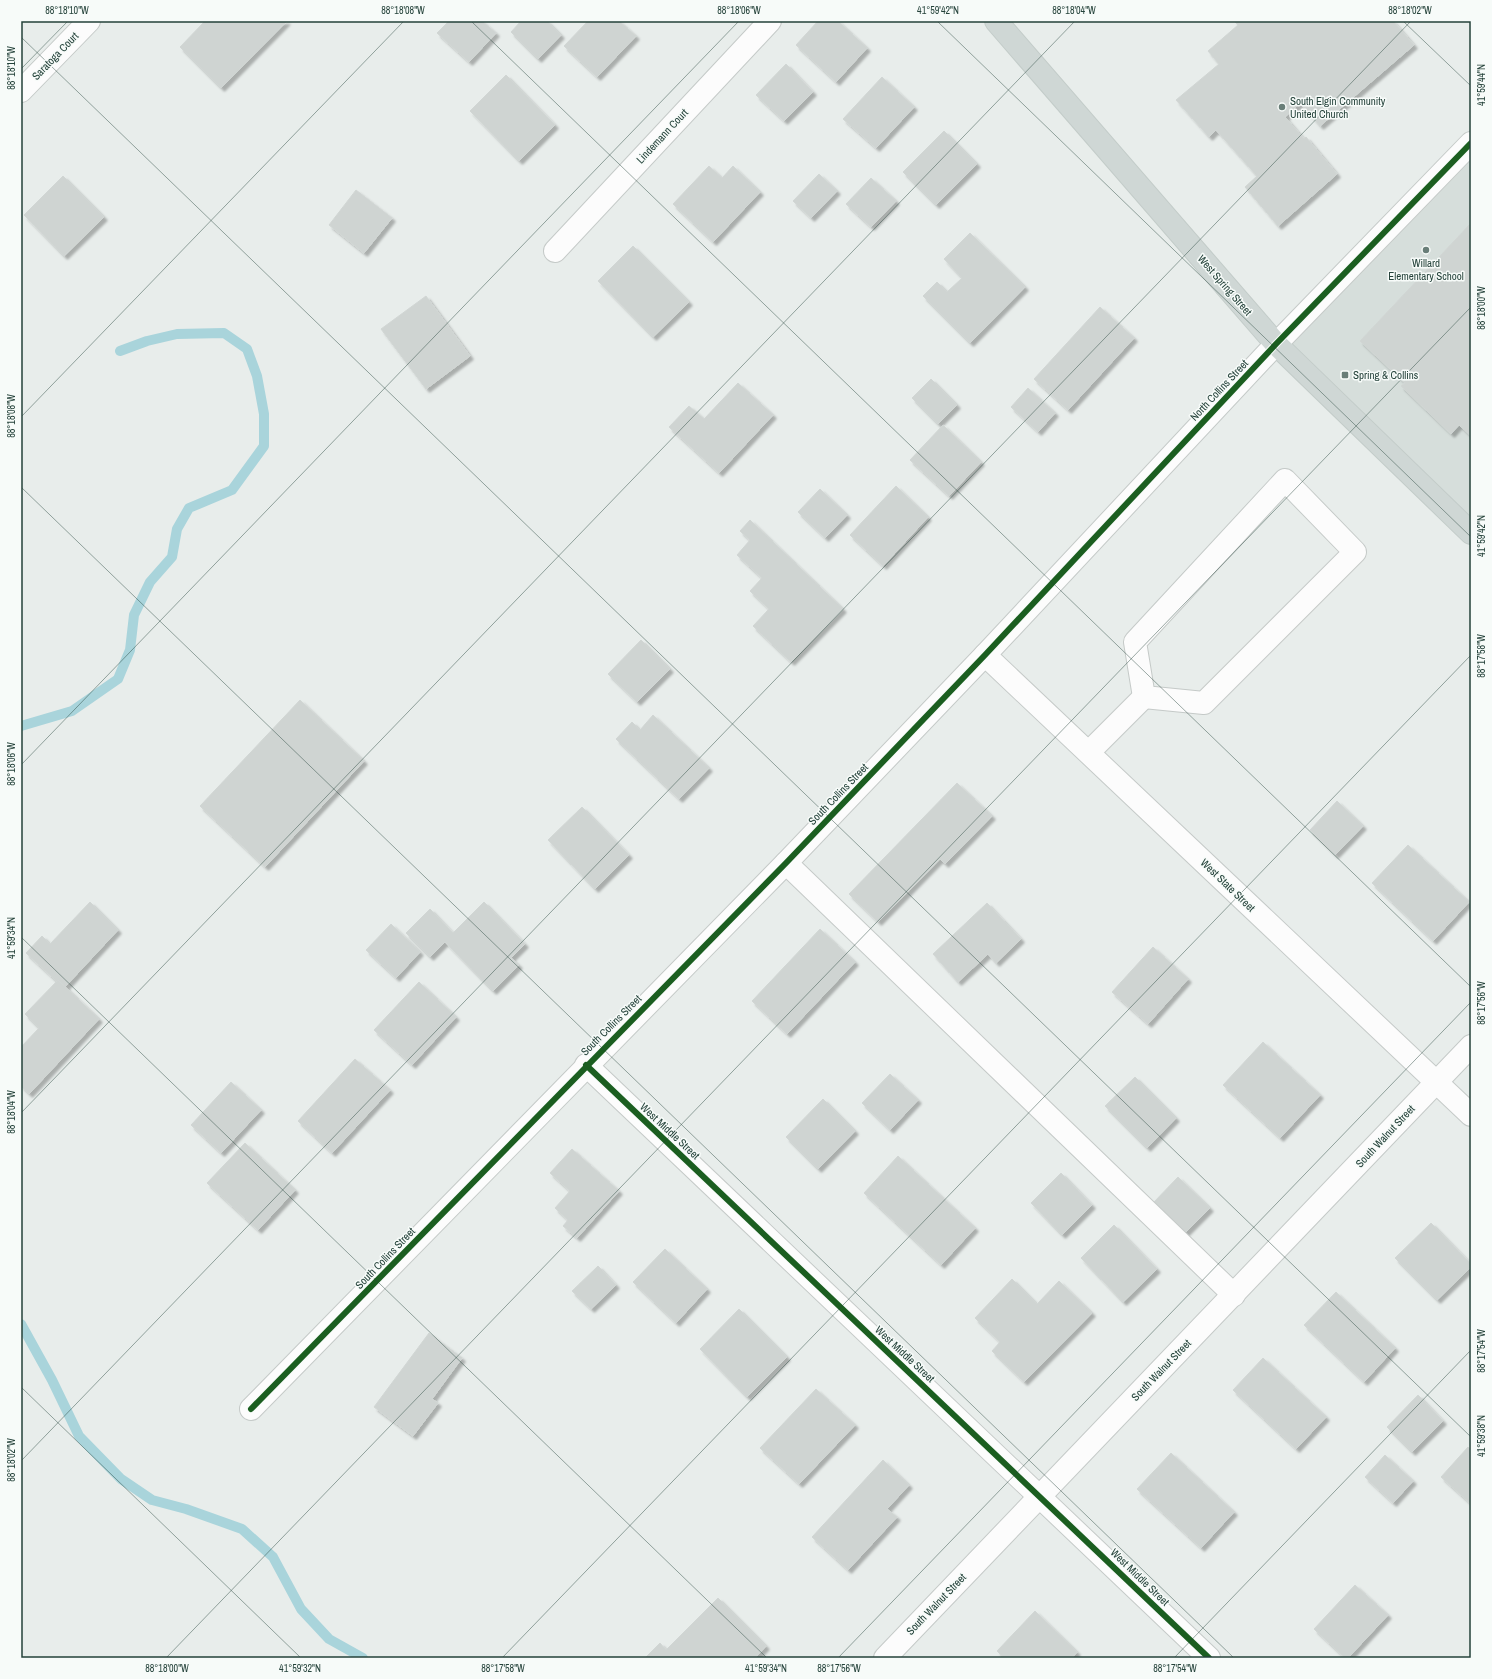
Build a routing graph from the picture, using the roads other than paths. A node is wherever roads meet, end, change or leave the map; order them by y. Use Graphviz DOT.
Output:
graph roads {
  1 [pos="89,21"];
  2 [pos="770,21"];
  3 [pos="996,21"];
  4 [pos="21,91"];
  5 [pos="1471,142"];
  6 [pos="555,251"];
  7 [pos="1276,344"];
  8 [pos="1471,533"];
  9 [pos="985,655"];
  10 [pos="1144,697"];
  11 [pos="1088,752"];
  12 [pos="786,863"];
  13 [pos="1471,1046"];
  14 [pos="586,1066"];
  15 [pos="1436,1082"];
  16 [pos="1471,1115"];
  17 [pos="1234,1295"];
  18 [pos="251,1409"];
  19 [pos="1039,1496"];
  20 [pos="885,1658"];
  21 [pos="1209,1658"];
  1 -- 4 [label="street, Saratoga Court"];
  2 -- 6 [label="street, Lindemann Court"];
  3 -- 7 [label="main road, West Spring Street"];
  5 -- 7 [label="street, North Collins Street"];
  7 -- 8 [label="main road, West Spring Street"];
  7 -- 9 [label="street, North Collins Street"];
  9 -- 11 [label="street, West State Street"];
  9 -- 12 [label="street, South Collins Street"];
  10 -- 10 [label="street"];
  10 -- 11 [label="street"];
  11 -- 15 [label="street, West State Street"];
  12 -- 14 [label="street, South Collins Street"];
  12 -- 17 [label="street"];
  13 -- 15 [label="street, South Walnut Street"];
  14 -- 18 [label="street, South Collins Street"];
  14 -- 19 [label="street, West Middle Street"];
  15 -- 16 [label="street, West State Street"];
  15 -- 17 [label="street, South Walnut Street"];
  17 -- 19 [label="street, South Walnut Street"];
  19 -- 20 [label="street, South Walnut Street"];
  19 -- 21 [label="street, West Middle Street"];
}
